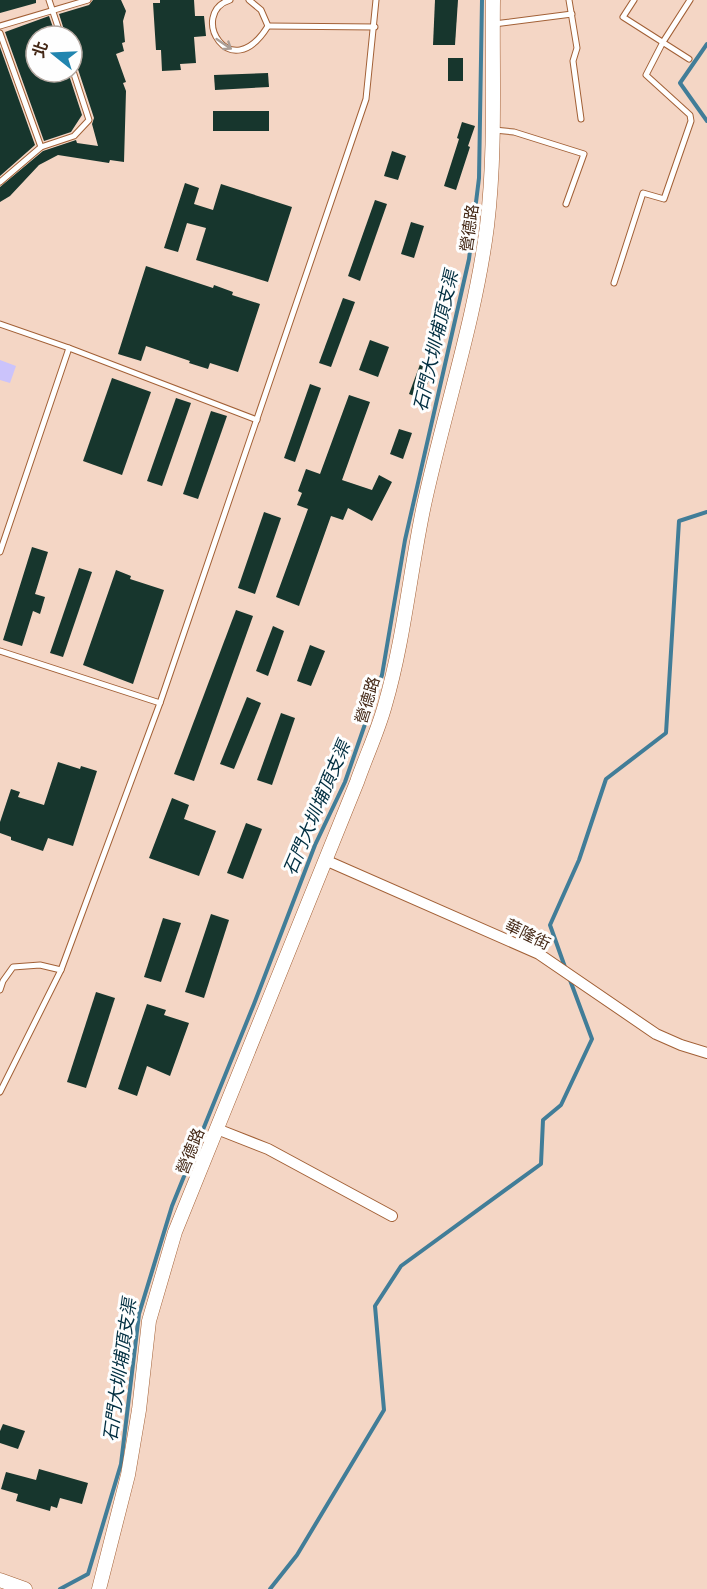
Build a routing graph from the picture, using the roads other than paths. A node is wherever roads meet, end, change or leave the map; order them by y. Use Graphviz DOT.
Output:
graph roads {
  1 [pos="49,0"];
  2 [pos="84,0"];
  3 [pos="230,0"];
  4 [pos="249,0"];
  5 [pos="376,0"];
  6 [pos="493,0"];
  7 [pos="569,0"];
  8 [pos="634,0"];
  9 [pos="690,0"];
  10 [pos="53,12"];
  11 [pos="572,14"];
  12 [pos="57,24"];
  13 [pos="493,24"];
  14 [pos="0,27"];
  15 [pos="268,27"];
  16 [pos="375,27"];
  17 [pos="0,33"];
  18 [pos="663,42"];
  19 [pos="689,59"];
  20 [pos="77,84"];
  21 [pos="581,119"];
  22 [pos="494,130"];
  23 [pos="41,147"];
  24 [pos="0,182"];
  25 [pos="566,204"];
  26 [pos="614,283"];
  27 [pos="0,324"];
  28 [pos="69,348"];
  29 [pos="257,420"];
  30 [pos="0,552"];
  31 [pos="0,651"];
  32 [pos="160,703"];
  33 [pos="325,860"];
  34 [pos="61,970"];
  35 [pos="0,990"];
  36 [pos="707,1053"];
  37 [pos="0,1092"];
  38 [pos="216,1129"];
  39 [pos="392,1216"];
  40 [pos="0,1580"];
  41 [pos="24,1589"];
  42 [pos="99,1589"];
  1 -- 10 [label="lane"];
  2 -- 10 [label="lane"];
  3 -- 15 [label="lane, one-way"];
  4 -- 15 [label="lane"];
  5 -- 16 [label="lane"];
  6 -- 13 [label="street, 營德路"];
  7 -- 11 [label="lane"];
  8 -- 18 [label="lane"];
  9 -- 18 [label="lane"];
  10 -- 12 [label="lane"];
  10 -- 14 [label="lane"];
  11 -- 13 [label="lane"];
  11 -- 21 [label="lane"];
  13 -- 22 [label="street, 營德路"];
  15 -- 16 [label="lane"];
  16 -- 29 [label="lane"];
  17 -- 23 [label="lane"];
  18 -- 19 [label="lane"];
  18 -- 26 [label="lane"];
  20 -- 23 [label="lane"];
  22 -- 25 [label="lane"];
  22 -- 33 [label="street, 營德路"];
  23 -- 24 [label="lane"];
  27 -- 28 [label="lane"];
  28 -- 29 [label="lane"];
  28 -- 30 [label="lane"];
  29 -- 32 [label="lane"];
  31 -- 32 [label="lane"];
  32 -- 34 [label="lane"];
  33 -- 36 [label="street, 華隆街"];
  33 -- 38 [label="street, 營德路"];
  34 -- 35 [label="lane"];
  34 -- 37 [label="lane"];
  38 -- 39 [label="street"];
  38 -- 42 [label="street, 營德路"];
  40 -- 41 [label="street"];
}
